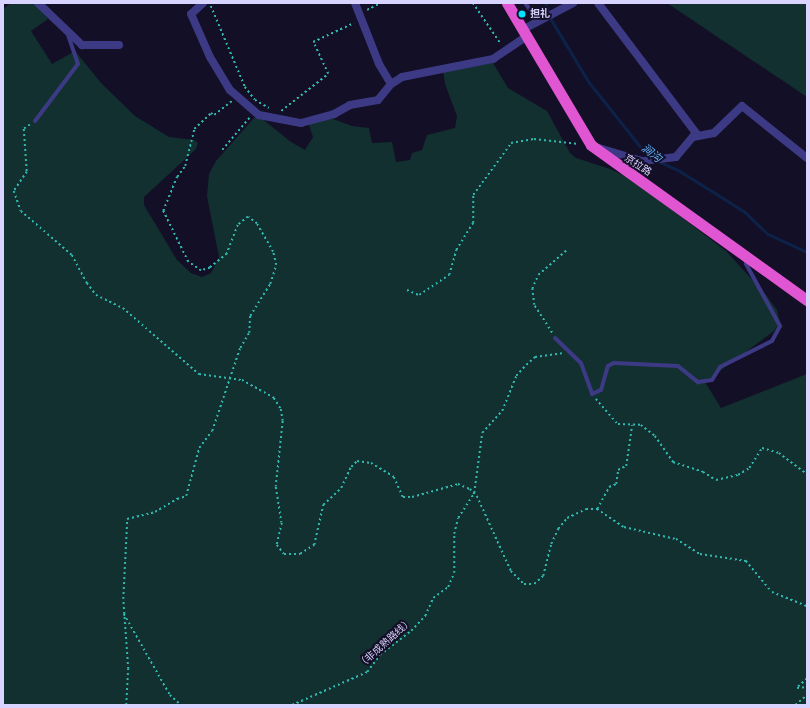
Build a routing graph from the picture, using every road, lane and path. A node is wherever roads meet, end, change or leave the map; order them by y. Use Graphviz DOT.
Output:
graph roads {
  1 [pos="38,3"];
  2 [pos="202,3"];
  3 [pos="210,3"];
  4 [pos="355,3"];
  5 [pos="381,3"];
  6 [pos="473,3"];
  7 [pos="507,3"];
  8 [pos="525,3"];
  9 [pos="573,3"];
  10 [pos="598,3"];
  11 [pos="360,17"];
  12 [pos="538,20"];
  13 [pos="67,32"];
  14 [pos="524,34"];
  15 [pos="119,45"];
  16 [pos="505,50"];
  17 [pos="391,84"];
  18 [pos="238,97"];
  19 [pos="272,110"];
  20 [pos="256,112"];
  21 [pos="35,121"];
  22 [pos="293,122"];
  23 [pos="693,137"];
  24 [pos="591,146"];
  25 [pos="222,150"];
  26 [pos="807,158"];
  27 [pos="567,250"];
  28 [pos="746,254"];
  29 [pos="407,290"];
  30 [pos="807,300"];
  31 [pos="555,338"];
  32 [pos="570,350"];
  33 [pos="230,377"];
  34 [pos="592,394"];
  35 [pos="632,425"];
  36 [pos="807,474"];
  37 [pos="474,493"];
  38 [pos="597,509"];
  39 [pos="807,606"];
  40 [pos="124,614"];
  41 [pos="807,678"];
  42 [pos="807,687"];
  43 [pos="807,694"];
  44 [pos="126,705"];
  45 [pos="181,705"];
  46 [pos="292,705"];
  47 [pos="795,705"];
  1 -- 13 [label="street"];
  2 -- 18 [label="street"];
  3 -- 19 [label="path"];
  4 -- 11 [label="street"];
  5 -- 11 [label="path"];
  6 -- 16 [label="path"];
  7 -- 14 [label="highway, 京拉路"];
  8 -- 12 [label="lane"];
  9 -- 12 [label="street"];
  10 -- 23 [label="street"];
  11 -- 17 [label="street"];
  11 -- 22 [label="path"];
  12 -- 14 [label="street"];
  13 -- 15 [label="street"];
  13 -- 21 [label="lane"];
  14 -- 16 [label="street"];
  14 -- 24 [label="highway, 京拉路"];
  16 -- 17 [label="street"];
  17 -- 22 [label="street"];
  18 -- 20 [label="street"];
  18 -- 33 [label="path"];
  20 -- 22 [label="street"];
  20 -- 25 [label="path"];
  21 -- 33 [label="path"];
  23 -- 24 [label="street"];
  23 -- 26 [label="street"];
  24 -- 28 [label="highway, 京拉路"];
  24 -- 29 [label="path"];
  27 -- 31 [label="path"];
  28 -- 30 [label="highway, 京拉路"];
  28 -- 34 [label="lane"];
  31 -- 32 [label="lane"];
  32 -- 34 [label="lane"];
  32 -- 37 [label="path"];
  33 -- 37 [label="path"];
  33 -- 40 [label="path"];
  34 -- 35 [label="path"];
  35 -- 36 [label="path"];
  35 -- 38 [label="path"];
  37 -- 38 [label="path"];
  37 -- 46 [label="path, （非成熟路线）"];
  38 -- 39 [label="path"];
  40 -- 44 [label="path"];
  40 -- 45 [label="path"];
  41 -- 42 [label="path"];
  43 -- 47 [label="path"];
}
